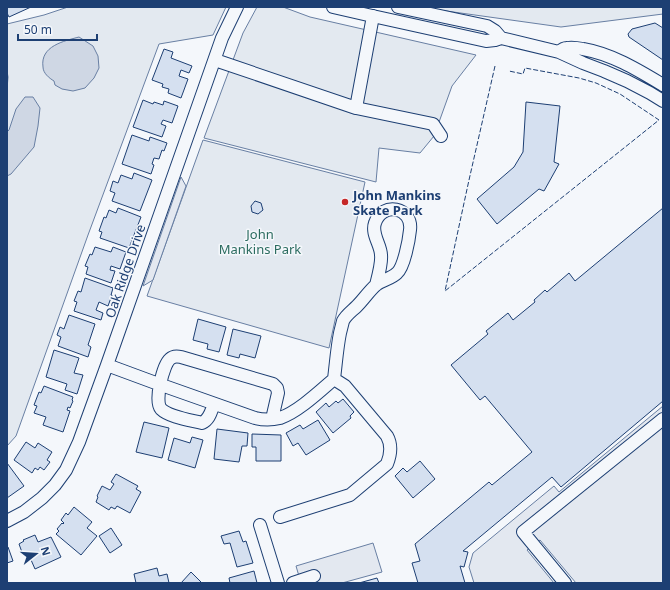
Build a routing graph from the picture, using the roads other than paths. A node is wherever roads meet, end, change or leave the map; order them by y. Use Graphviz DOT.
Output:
graph roads {
  1 [pos="237,7"];
  2 [pos="333,7"];
  3 [pos="398,7"];
  4 [pos="373,16"];
  5 [pos="501,38"];
  6 [pos="558,52"];
  7 [pos="215,60"];
  8 [pos="663,85"];
  9 [pos="663,101"];
  10 [pos="356,108"];
  11 [pos="441,136"];
  12 [pos="376,285"];
  13 [pos="107,364"];
  14 [pos="334,379"];
  15 [pos="160,384"];
  16 [pos="214,404"];
  17 [pos="272,419"];
  18 [pos="663,419"];
  19 [pos="280,517"];
  20 [pos="7,521"];
  21 [pos="260,525"];
  22 [pos="314,576"];
  23 [pos="278,583"];
  24 [pos="292,583"];
  25 [pos="565,583"];
  1 -- 7 [label="street, Oak Ridge Drive"];
  2 -- 4 [label="street"];
  3 -- 5 [label="street"];
  4 -- 5 [label="street"];
  4 -- 10 [label="street"];
  5 -- 6 [label="street"];
  6 -- 8 [label="street"];
  6 -- 9 [label="street"];
  7 -- 10 [label="street"];
  7 -- 13 [label="street, Oak Ridge Drive"];
  10 -- 11 [label="street"];
  12 -- 12 [label="street"];
  12 -- 14 [label="street"];
  13 -- 15 [label="street"];
  13 -- 20 [label="street, Oak Ridge Drive"];
  14 -- 17 [label="street"];
  14 -- 19 [label="street"];
  15 -- 16 [label="street"];
  15 -- 16 [label="street"];
  15 -- 17 [label="street"];
  16 -- 17 [label="street"];
  18 -- 25 [label="street"];
  21 -- 23 [label="street"];
  22 -- 24 [label="street"];
}
